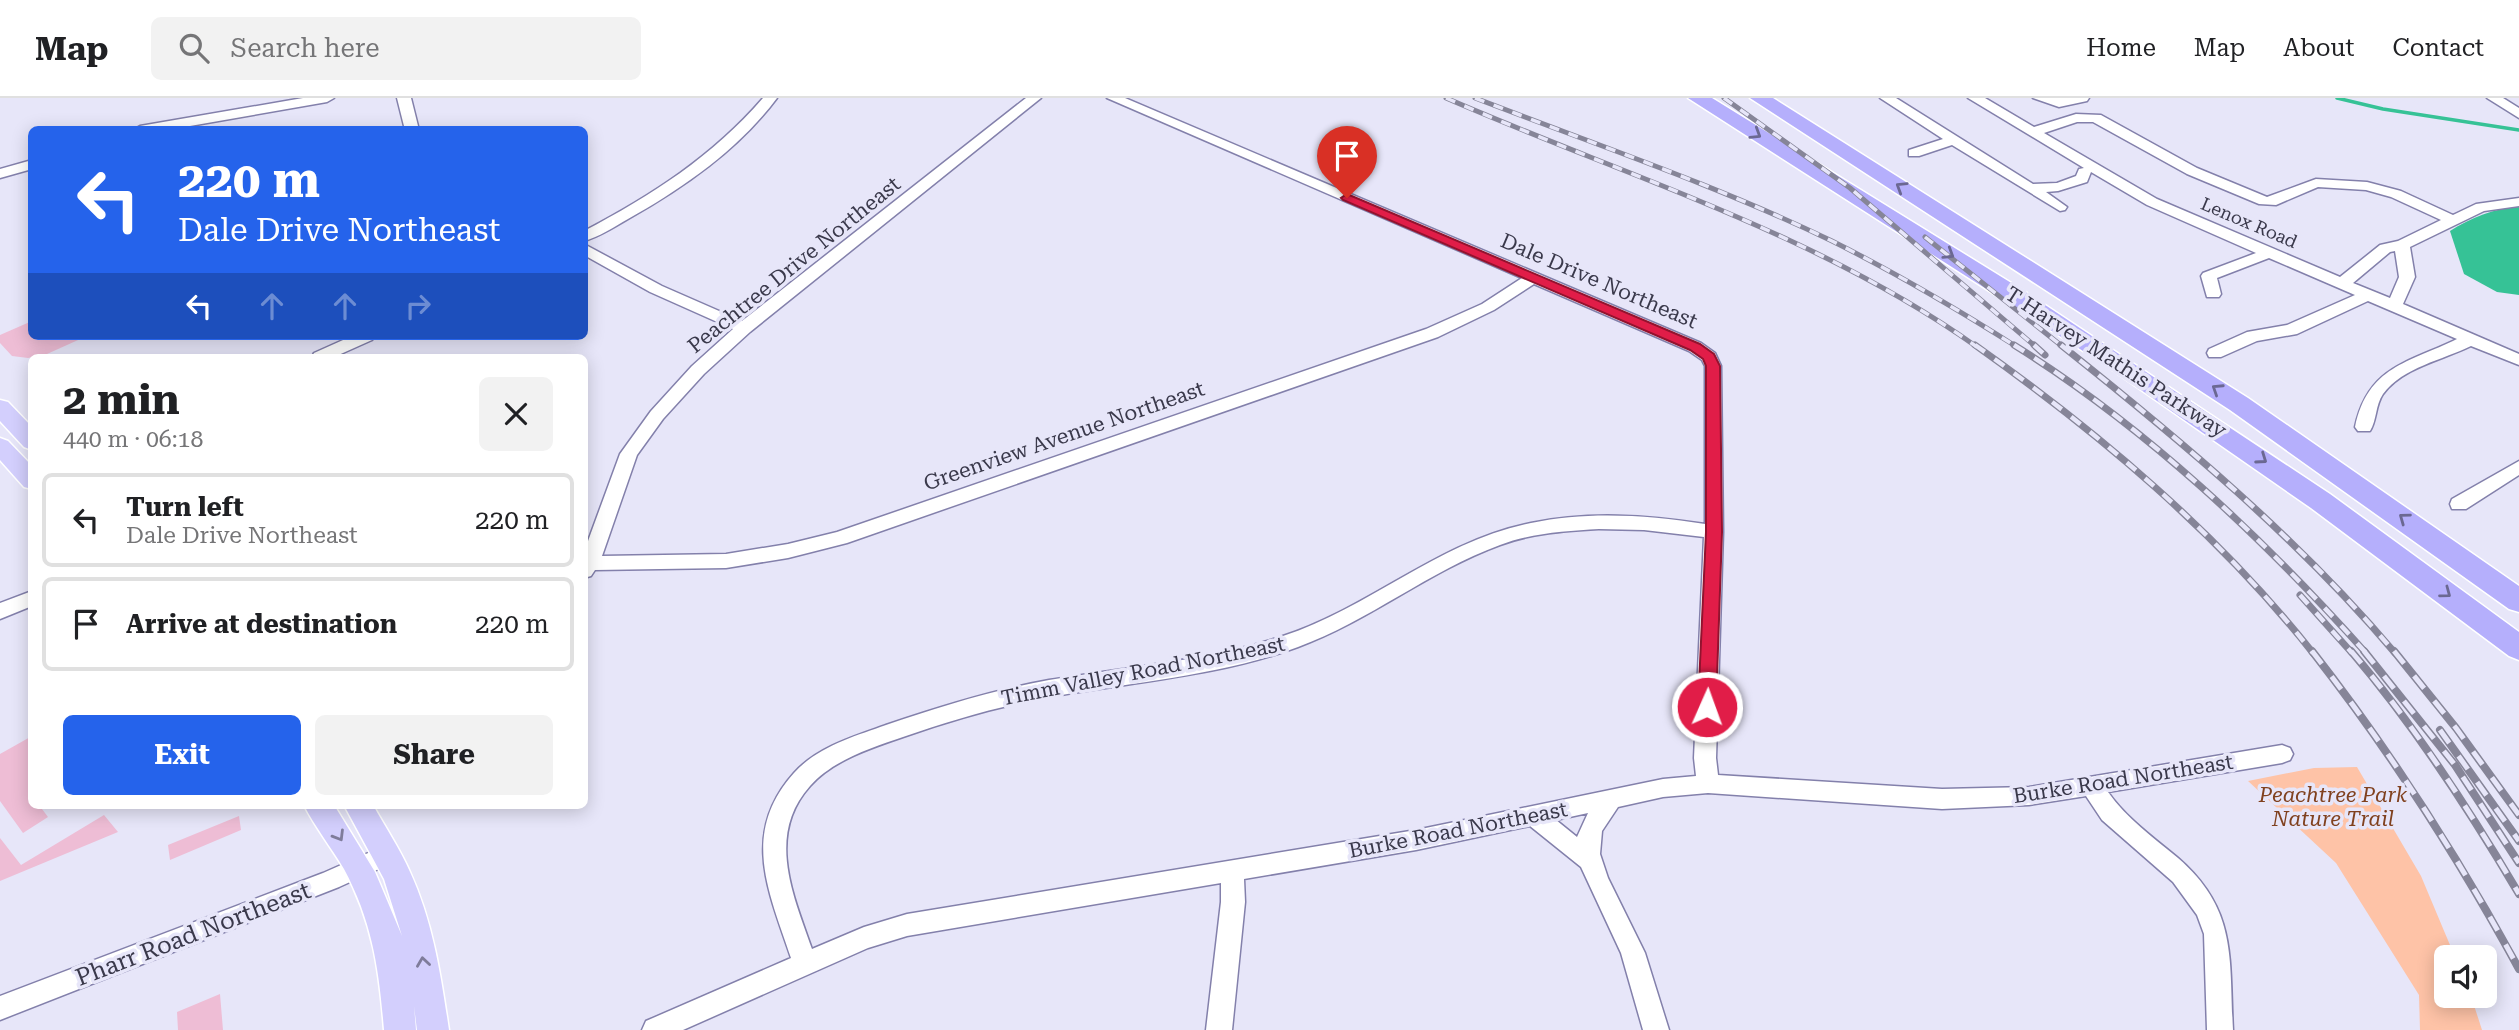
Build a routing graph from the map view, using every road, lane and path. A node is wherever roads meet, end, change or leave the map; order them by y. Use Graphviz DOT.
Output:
graph roads {
  1 [pos="327,98"];
  2 [pos="404,98"];
  3 [pos="770,98"];
  4 [pos="1034,98"];
  5 [pos="1114,98"];
  6 [pos="1698,98"];
  7 [pos="1760,98"];
  8 [pos="1887,98"];
  9 [pos="1975,98"];
  10 [pos="2040,98"];
  11 [pos="2082,98"];
  12 [pos="2494,98"];
  13 [pos="2519,114"];
  14 [pos="163,126"];
  15 [pos="411,126"];
  16 [pos="2033,132"];
  17 [pos="1954,140"];
  18 [pos="1914,153"];
  19 [pos="28,165"];
  20 [pos="2089,170"];
  21 [pos="0,174"];
  22 [pos="2036,187"];
  23 [pos="2519,202"];
  24 [pos="2060,207"];
  25 [pos="2454,220"];
  26 [pos="588,235"];
  27 [pos="2402,245"];
  28 [pos="588,250"];
  29 [pos="2269,253"];
  30 [pos="2380,253"];
  31 [pos="2406,270"];
  32 [pos="1533,278"];
  33 [pos="2342,284"];
  34 [pos="2213,294"];
  35 [pos="2368,295"];
  36 [pos="2394,306"];
  37 [pos="744,328"];
  38 [pos="357,340"];
  39 [pos="2471,340"];
  40 [pos="2215,353"];
  41 [pos="327,354"];
  42 [pos="2519,360"];
  43 [pos="0,407"];
  44 [pos="2364,427"];
  45 [pos="28,438"];
  46 [pos="0,446"];
  47 [pos="2519,467"];
  48 [pos="28,477"];
  49 [pos="2459,504"];
  50 [pos="1714,532"];
  51 [pos="588,564"];
  52 [pos="588,567"];
  53 [pos="28,589"];
  54 [pos="0,600"];
  55 [pos="28,600"];
  56 [pos="2519,601"];
  57 [pos="0,611"];
  58 [pos="2519,648"];
  59 [pos="2282,754"];
  60 [pos="1708,784"];
  61 [pos="2092,787"];
  62 [pos="1610,800"];
  63 [pos="321,809"];
  64 [pos="360,809"];
  65 [pos="1535,817"];
  66 [pos="1590,861"];
  67 [pos="370,863"];
  68 [pos="1232,871"];
  69 [pos="805,964"];
  70 [pos="0,1008"];
  71 [pos="400,1030"];
  72 [pos="433,1030"];
  73 [pos="654,1030"];
  74 [pos="1219,1030"];
  75 [pos="1656,1030"];
  76 [pos="2220,1030"];
  1 -- 14 [label="street"];
  2 -- 15 [label="street"];
  3 -- 26 [label="street"];
  4 -- 37 [label="street, Peachtree Drive Northeast"];
  5 -- 32 [label="street, Dale Drive Northeast"];
  6 -- 58 [label="highway, T Harvey Mathis Parkway, one-way"];
  56 -- 7 [label="highway, T Harvey Mathis Parkway, one-way"];
  8 -- 17 [label="street"];
  9 -- 16 [label="street, Lenox Road"];
  10 -- 11 [label="street"];
  12 -- 13 [label="street"];
  16 -- 20 [label="street, Lenox Road"];
  16 -- 25 [label="street"];
  17 -- 18 [label="street"];
  17 -- 22 [label="street"];
  19 -- 21 [label="street"];
  20 -- 22 [label="street"];
  20 -- 29 [label="street, Lenox Road"];
  22 -- 24 [label="street"];
  23 -- 25 [label="street"];
  25 -- 27 [label="street"];
  27 -- 30 [label="street"];
  27 -- 31 [label="street"];
  28 -- 37 [label="street"];
  29 -- 33 [label="street, Lenox Road"];
  29 -- 34 [label="street"];
  30 -- 31 [label="street"];
  30 -- 33 [label="street"];
  31 -- 36 [label="street"];
  32 -- 50 [label="street, Dale Drive Northeast"];
  32 -- 52 [label="street, Greenview Avenue Northeast"];
  33 -- 35 [label="street, Lenox Road"];
  35 -- 36 [label="street, Lenox Road"];
  35 -- 40 [label="street"];
  36 -- 39 [label="street, Lenox Road"];
  37 -- 51 [label="street, Peachtree Drive Northeast"];
  38 -- 41 [label="street"];
  39 -- 42 [label="street, Lenox Road"];
  39 -- 44 [label="street"];
  43 -- 45 [label="main road"];
  46 -- 48 [label="main road"];
  47 -- 49 [label="street"];
  50 -- 60 [label="street, Dale Drive Northeast"];
  50 -- 69 [label="street, Timm Valley Road Northeast"];
  53 -- 54 [label="street"];
  55 -- 57 [label="street"];
  59 -- 61 [label="street, Burke Road Northeast"];
  60 -- 61 [label="street, Burke Road Northeast"];
  60 -- 62 [label="street, Burke Road Northeast"];
  61 -- 76 [label="street"];
  62 -- 65 [label="street, Burke Road Northeast"];
  62 -- 66 [label="street"];
  63 -- 67 [label="main road, one-way"];
  64 -- 67 [label="main road"];
  65 -- 66 [label="street"];
  65 -- 68 [label="street, Burke Road Northeast"];
  66 -- 75 [label="street"];
  67 -- 70 [label="street, Pharr Road Northeast"];
  67 -- 71 [label="main road"];
  72 -- 67 [label="main road, one-way"];
  68 -- 69 [label="street, Burke Road Northeast"];
  68 -- 74 [label="street"];
  69 -- 73 [label="street, Burke Road Northeast"];
}
